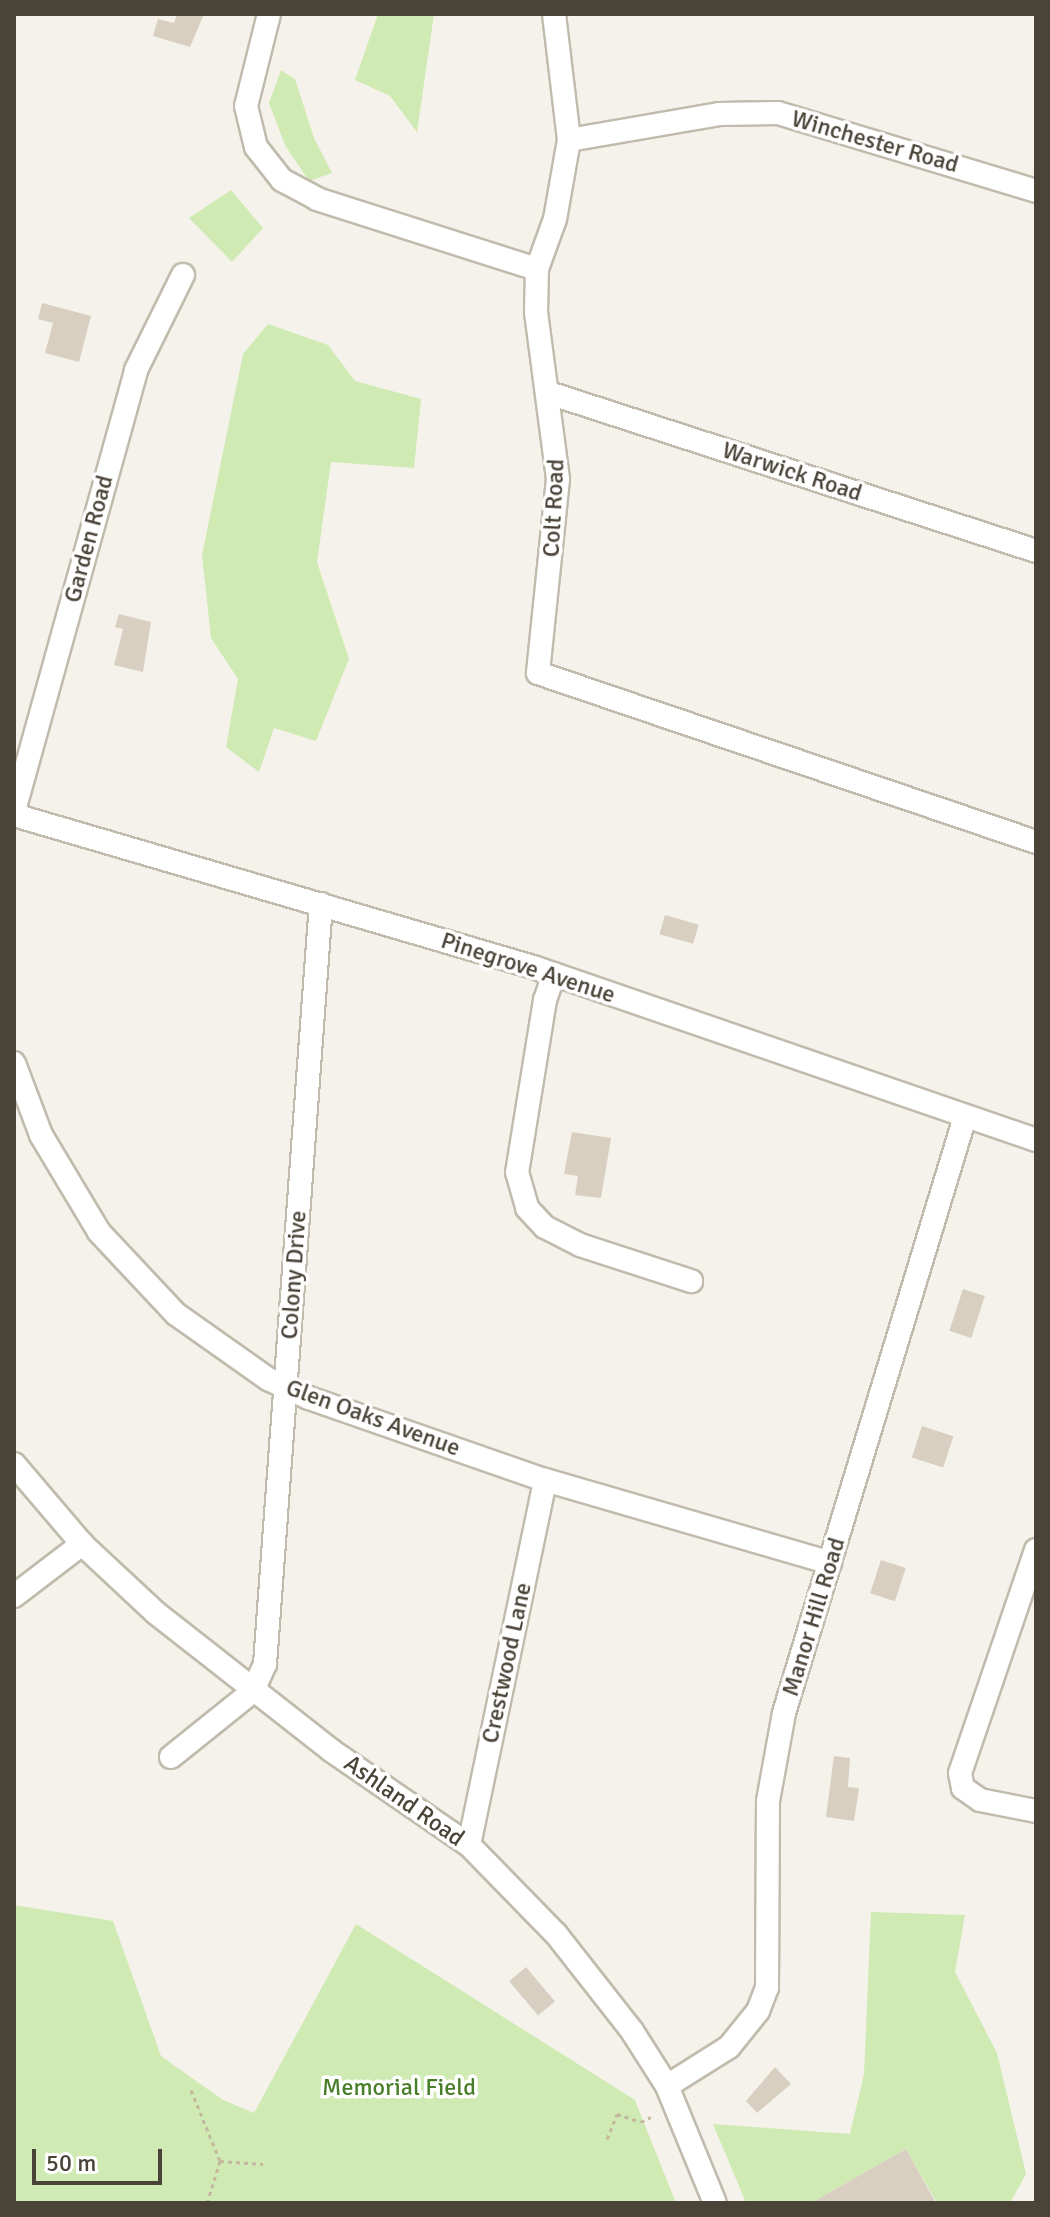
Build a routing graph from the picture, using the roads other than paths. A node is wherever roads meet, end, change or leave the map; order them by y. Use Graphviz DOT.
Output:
graph roads {
  1 [pos="269,14"];
  2 [pos="554,14"];
  3 [pos="569,140"];
  4 [pos="1036,191"];
  5 [pos="537,269"];
  6 [pos="183,275"];
  7 [pos="549,393"];
  8 [pos="1036,551"];
  9 [pos="14,813"];
  10 [pos="1036,842"];
  11 [pos="321,904"];
  12 [pos="554,974"];
  13 [pos="14,1063"];
  14 [pos="965,1117"];
  15 [pos="1036,1140"];
  16 [pos="691,1281"];
  17 [pos="286,1387"];
  18 [pos="14,1464"];
  19 [pos="545,1480"];
  20 [pos="82,1544"];
  21 [pos="1036,1550"];
  22 [pos="830,1563"];
  23 [pos="14,1596"];
  24 [pos="253,1691"];
  25 [pos="171,1757"];
  26 [pos="1036,1811"];
  27 [pos="469,1845"];
  28 [pos="667,2086"];
  29 [pos="715,2203"];
  1 -- 5 [label="street"];
  2 -- 3 [label="street, Colt Road"];
  3 -- 4 [label="street, Winchester Road"];
  3 -- 5 [label="street, Colt Road"];
  5 -- 7 [label="street, Colt Road"];
  6 -- 9 [label="street, Garden Road"];
  7 -- 8 [label="street, Warwick Road"];
  7 -- 10 [label="street, Colt Road"];
  9 -- 11 [label="street, Pinegrove Avenue"];
  11 -- 12 [label="street, Pinegrove Avenue"];
  11 -- 17 [label="street, Colony Drive"];
  12 -- 14 [label="street, Pinegrove Avenue"];
  12 -- 16 [label="street"];
  13 -- 17 [label="street, Glen Oaks Avenue"];
  14 -- 15 [label="street, Pinegrove Avenue"];
  14 -- 22 [label="street, Manor Hill Road"];
  17 -- 19 [label="street, Glen Oaks Avenue"];
  17 -- 24 [label="street, Colony Drive"];
  18 -- 20 [label="street, Ashland Road"];
  19 -- 22 [label="street, Glen Oaks Avenue"];
  19 -- 27 [label="street, Crestwood Lane"];
  20 -- 23 [label="street"];
  20 -- 24 [label="street, Ashland Road"];
  21 -- 26 [label="street"];
  22 -- 28 [label="street, Manor Hill Road"];
  24 -- 25 [label="street"];
  24 -- 27 [label="street, Ashland Road"];
  27 -- 28 [label="street, Ashland Road"];
  28 -- 29 [label="street, Ashland Road"];
}
